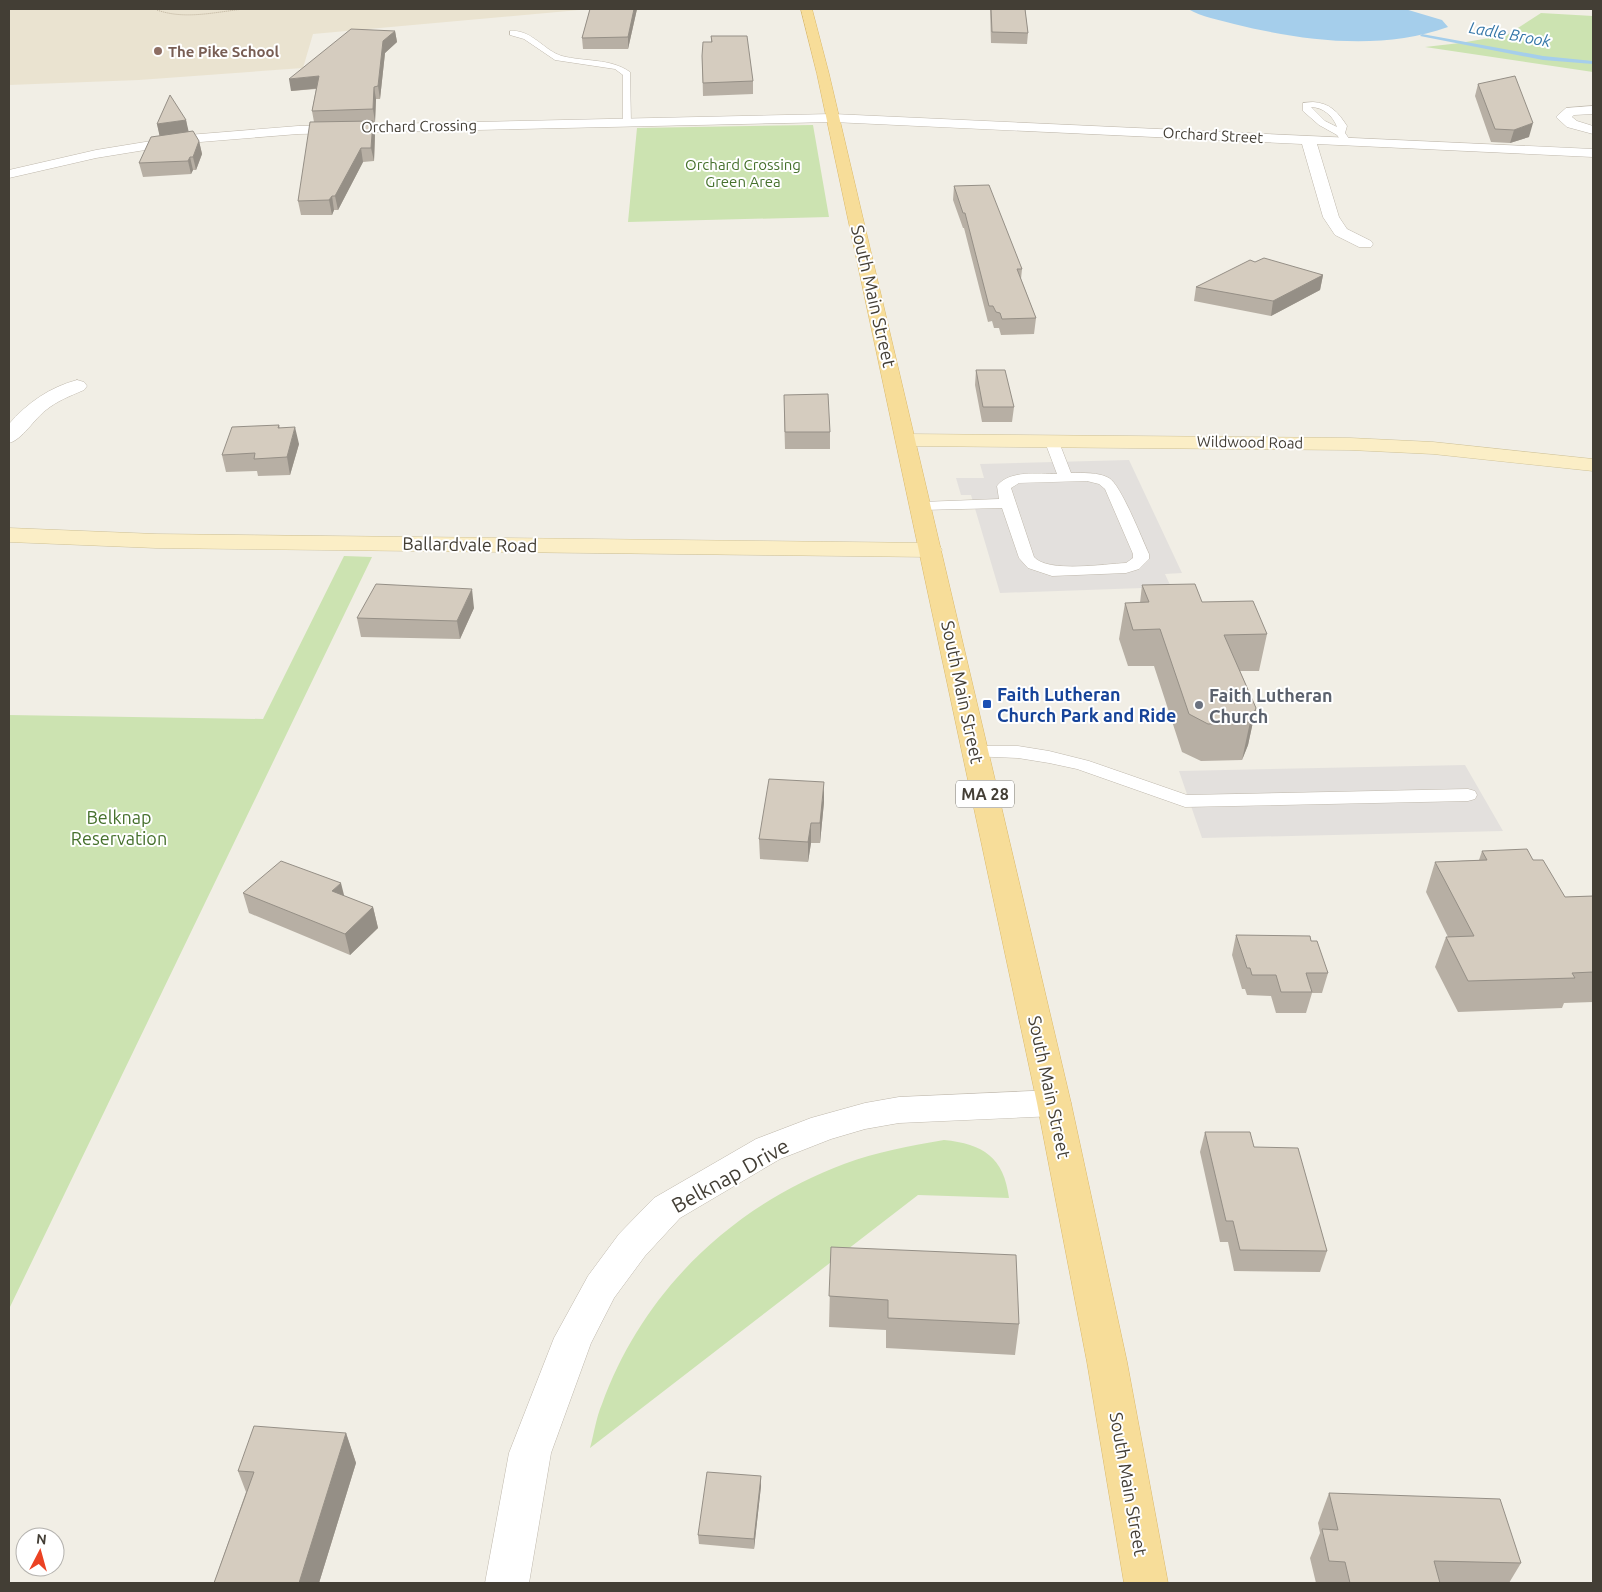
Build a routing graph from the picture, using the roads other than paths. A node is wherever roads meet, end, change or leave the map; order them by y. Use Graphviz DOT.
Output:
graph roads {
  1 [pos="806,9"];
  2 [pos="514,33"];
  3 [pos="1593,110"];
  4 [pos="833,118"];
  5 [pos="628,122"];
  6 [pos="1593,130"];
  7 [pos="1308,139"];
  8 [pos="1593,152"];
  9 [pos="9,174"];
  10 [pos="1365,244"];
  11 [pos="76,386"];
  12 [pos="9,438"];
  13 [pos="907,440"];
  14 [pos="1052,442"];
  15 [pos="1593,465"];
  16 [pos="1065,478"];
  17 [pos="1008,503"];
  18 [pos="922,506"];
  19 [pos="9,535"];
  20 [pos="931,550"];
  21 [pos="976,752"];
  22 [pos="1468,795"];
  23 [pos="1054,1102"];
  24 [pos="506,1583"];
  25 [pos="1146,1583"];
  1 -- 4 [label="main road, South Main Street / MA 28"];
  2 -- 5 [label="lane"];
  3 -- 6 [label="street"];
  4 -- 5 [label="street, Orchard Crossing"];
  4 -- 7 [label="street, Orchard Street"];
  4 -- 13 [label="main road, South Main Street / MA 28"];
  5 -- 9 [label="street, Orchard Crossing"];
  7 -- 8 [label="street, Orchard Street"];
  7 -- 10 [label="street"];
  11 -- 12 [label="street"];
  13 -- 14 [label="street, Wildwood Road"];
  13 -- 18 [label="main road, South Main Street / MA 28"];
  14 -- 15 [label="street, Wildwood Road"];
  14 -- 16 [label="lane"];
  16 -- 17 [label="lane"];
  16 -- 17 [label="lane"];
  17 -- 18 [label="lane"];
  18 -- 20 [label="main road, South Main Street / MA 28"];
  19 -- 20 [label="street, Ballardvale Road"];
  20 -- 21 [label="main road, South Main Street / MA 28"];
  21 -- 22 [label="lane"];
  21 -- 23 [label="main road, South Main Street / MA 28"];
  23 -- 24 [label="street, Belknap Drive"];
  23 -- 25 [label="main road, South Main Street / MA 28"];
}
